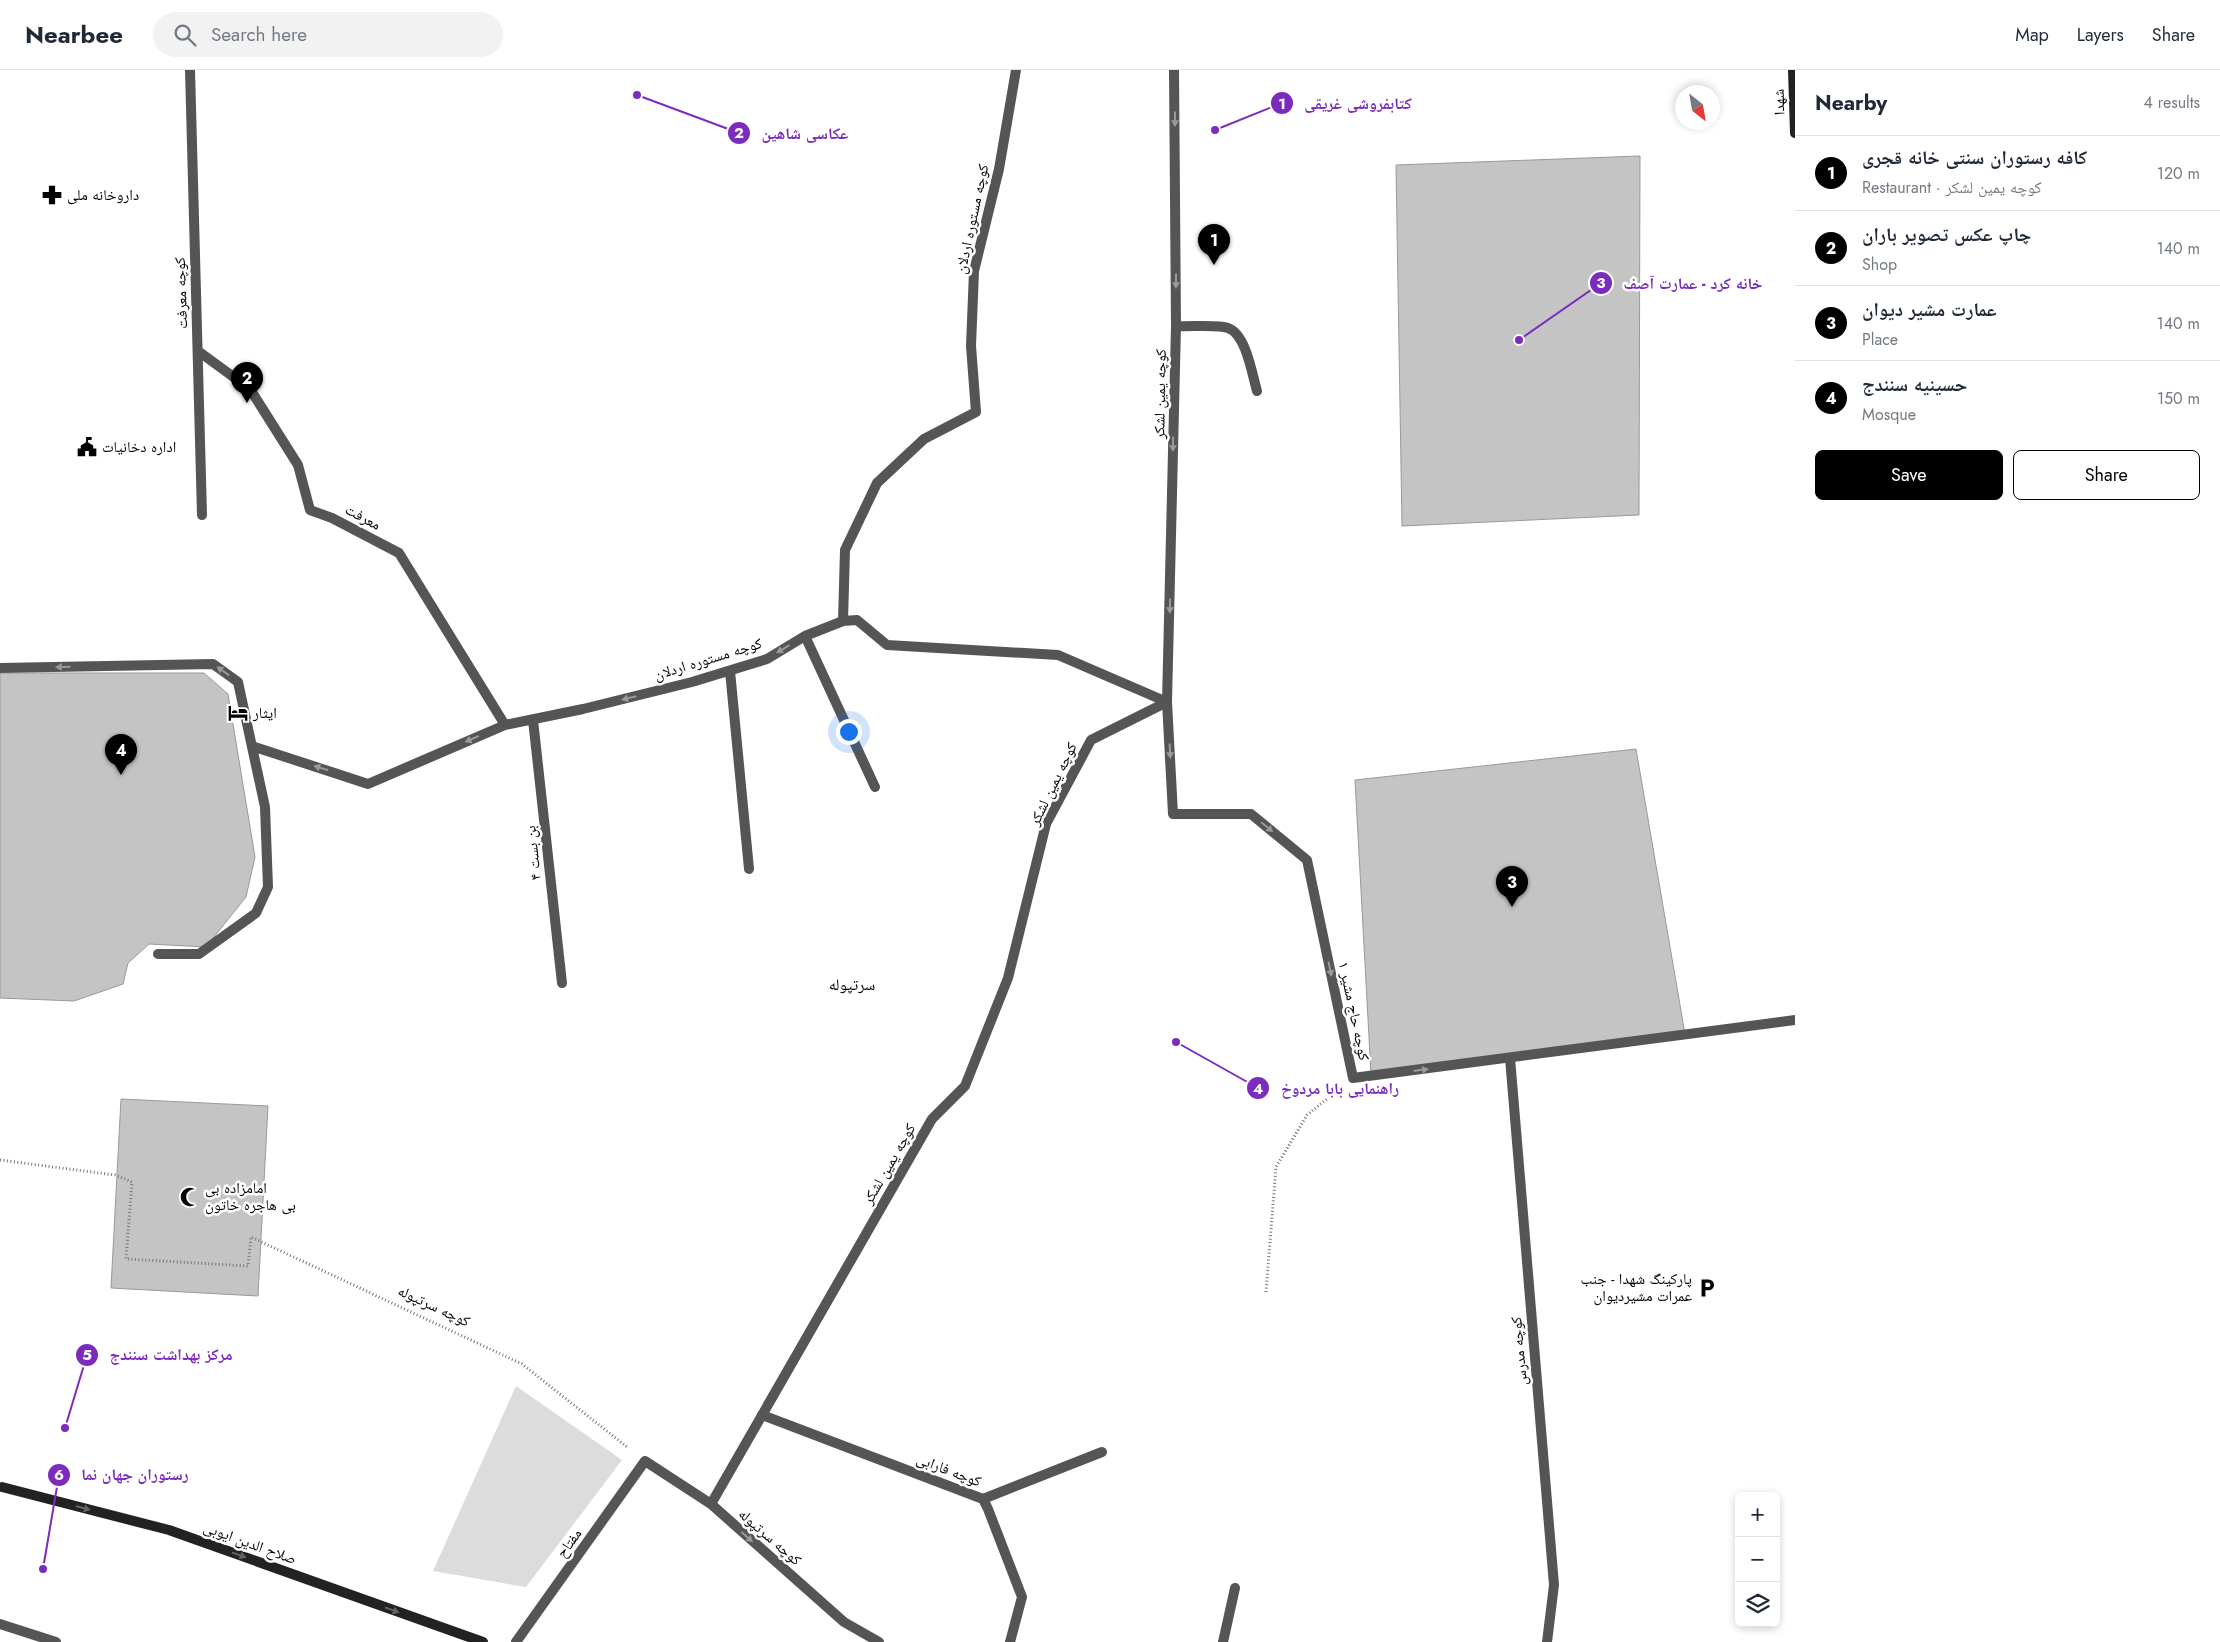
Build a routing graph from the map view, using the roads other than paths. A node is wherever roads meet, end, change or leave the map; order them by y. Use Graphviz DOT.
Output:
graph roads {
  1 [pos="190,70"];
  2 [pos="1016,70"];
  3 [pos="1174,70"];
  4 [pos="1793,70"];
  5 [pos="1795,133"];
  6 [pos="1176,326"];
  7 [pos="198,351"];
  8 [pos="1257,391"];
  9 [pos="202,515"];
  10 [pos="843,621"];
  11 [pos="805,636"];
  12 [pos="0,668"];
  13 [pos="730,671"];
  14 [pos="1167,702"];
  15 [pos="533,720"];
  16 [pos="505,725"];
  17 [pos="252,746"];
  18 [pos="875,787"];
  19 [pos="749,869"];
  20 [pos="158,954"];
  21 [pos="562,983"];
  22 [pos="1795,1020"];
  23 [pos="1510,1058"];
  24 [pos="762,1415"];
  25 [pos="1102,1452"];
  26 [pos="646,1462"];
  27 [pos="1,1487"];
  28 [pos="983,1499"];
  29 [pos="710,1504"];
  30 [pos="1235,1588"];
  31 [pos="0,1624"];
  32 [pos="56,1642"];
  33 [pos="483,1642"];
  34 [pos="516,1642"];
  35 [pos="879,1642"];
  36 [pos="1010,1642"];
  37 [pos="1223,1642"];
  38 [pos="1547,1642"];
  1 -- 7 [label="street, کوچه معرفت"];
  2 -- 10 [label="street, کوچه مستوره اردلان"];
  3 -- 6 [label="street, کوچه یمین لشکر, one-way"];
  4 -- 5 [label="main road, شهدا"];
  6 -- 8 [label="street"];
  6 -- 14 [label="street, کوچه یمین لشکر, one-way"];
  7 -- 9 [label="street, کوچه معرفت"];
  7 -- 16 [label="street, معرفت"];
  10 -- 11 [label="street, کوچه مستوره اردلان"];
  10 -- 14 [label="street"];
  11 -- 13 [label="street, کوچه مستوره اردلان, one-way"];
  11 -- 18 [label="street"];
  17 -- 12 [label="street, one-way"];
  13 -- 15 [label="street, کوچه مستوره اردلان, one-way"];
  13 -- 19 [label="street"];
  14 -- 23 [label="street, کوچه حاج مشیر ۱, one-way"];
  14 -- 24 [label="street, کوچه یمین لشکر"];
  15 -- 16 [label="street, کوچه مستوره اردلان"];
  15 -- 21 [label="street, بن بست ۴"];
  16 -- 17 [label="street, کوچه مستوره اردلان, one-way"];
  17 -- 20 [label="street"];
  22 -- 23 [label="street, کوچه حاج مشیر ۱"];
  23 -- 38 [label="street, کوچه مدرس"];
  24 -- 28 [label="street, کوچه فارابی"];
  24 -- 29 [label="street, کوچه یمین لشکر"];
  25 -- 28 [label="street"];
  26 -- 29 [label="street, کوچه سرتپوله"];
  26 -- 34 [label="street, مفتاح"];
  27 -- 33 [label="main road, صلاح الدین ایوبی, one-way"];
  28 -- 36 [label="street, کوچه فارابی"];
  29 -- 35 [label="street, کوچه سرتپوله, one-way"];
  30 -- 37 [label="street"];
  31 -- 32 [label="street"];
}
